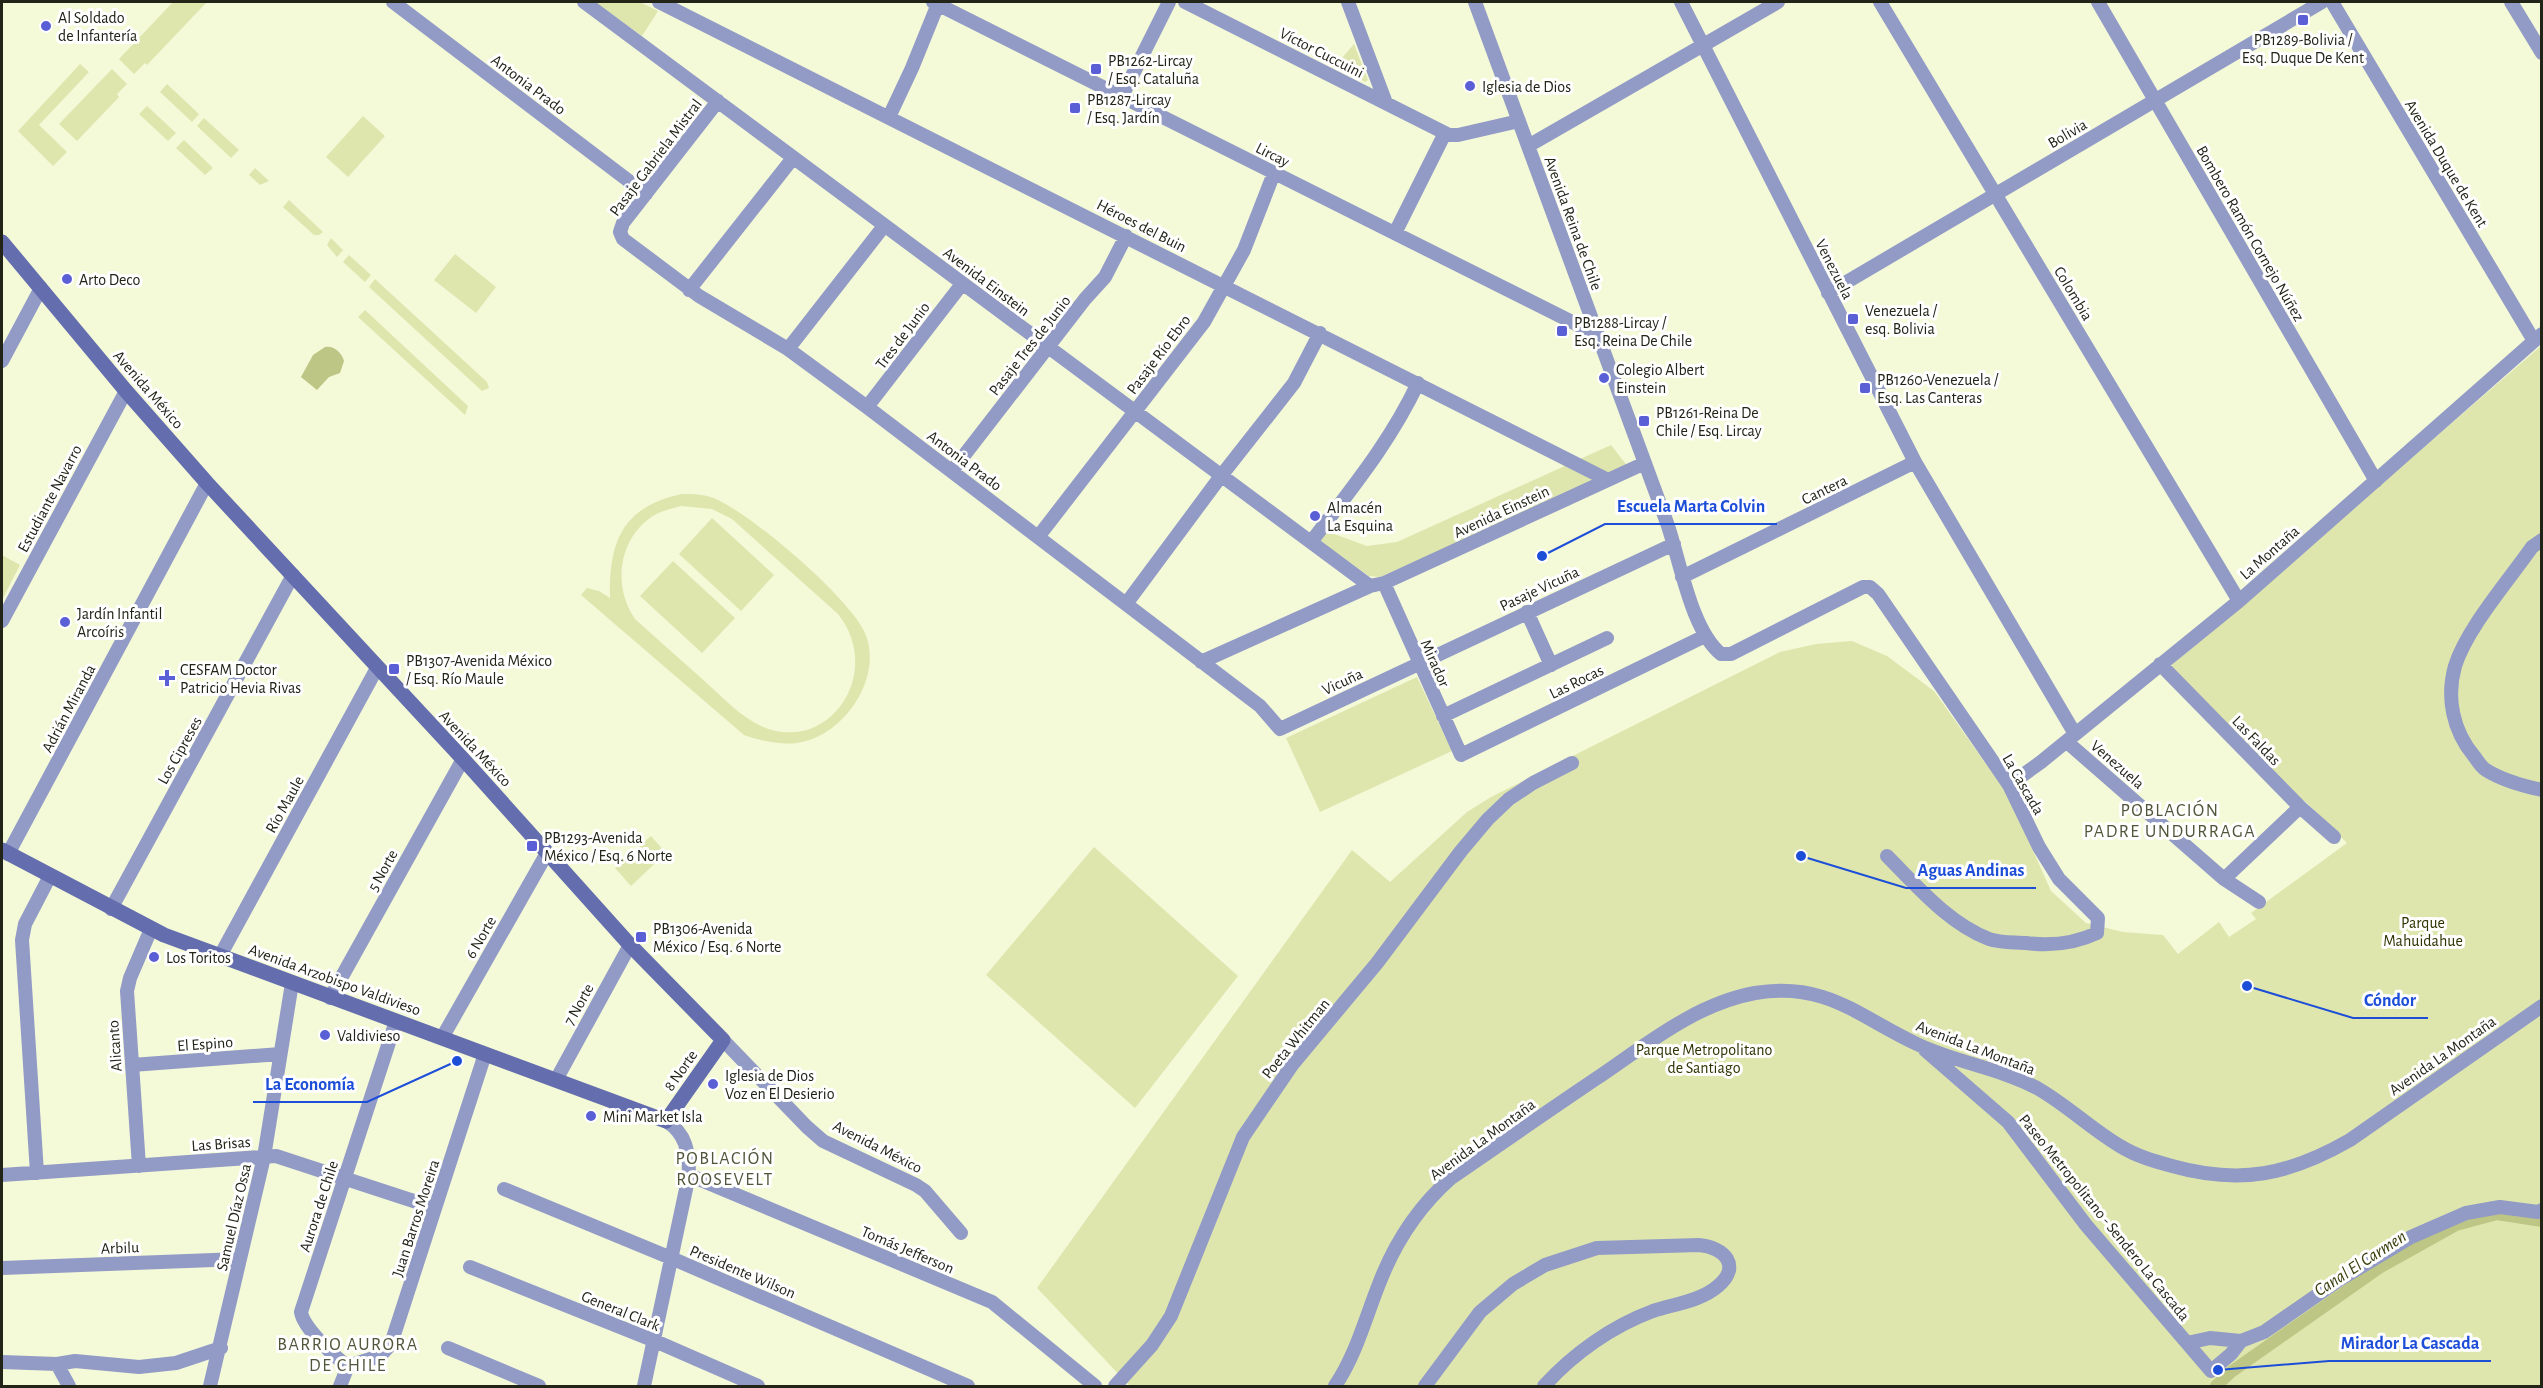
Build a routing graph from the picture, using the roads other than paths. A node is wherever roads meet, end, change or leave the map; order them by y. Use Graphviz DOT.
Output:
graph roads {
  1 [pos="393,2"];
  2 [pos="584,2"];
  3 [pos="659,2"];
  4 [pos="1169,2"];
  5 [pos="1190,2"];
  6 [pos="1348,2"];
  7 [pos="1475,2"];
  8 [pos="1682,2"];
  9 [pos="1778,2"];
  10 [pos="1880,2"];
  11 [pos="2098,2"];
  12 [pos="2322,2"];
  13 [pos="2332,2"];
  14 [pos="2511,2"];
  15 [pos="936,3"];
  16 [pos="1703,45"];
  17 [pos="2541,53"];
  18 [pos="1122,96"];
  19 [pos="2155,100"];
  20 [pos="718,101"];
  21 [pos="1386,103"];
  22 [pos="889,117"];
  23 [pos="1519,121"];
  24 [pos="1445,133"];
  25 [pos="1528,146"];
  26 [pos="793,158"];
  27 [pos="1274,173"];
  28 [pos="646,194"];
  29 [pos="1995,194"];
  30 [pos="884,226"];
  31 [pos="620,232"];
  32 [pos="1395,233"];
  33 [pos="1126,236"];
  34 [pos="2,242"];
  35 [pos="962,284"];
  36 [pos="1225,285"];
  37 [pos="41,288"];
  38 [pos="689,290"];
  39 [pos="1828,293"];
  40 [pos="1320,333"];
  41 [pos="1598,335"];
  42 [pos="2538,337"];
  43 [pos="1048,347"];
  44 [pos="788,350"];
  45 [pos="2,361"];
  46 [pos="1418,383"];
  47 [pos="126,391"];
  48 [pos="867,407"];
  49 [pos="1135,412"];
  50 [pos="1915,462"];
  51 [pos="1645,463"];
  52 [pos="952,471"];
  53 [pos="1221,476"];
  54 [pos="1608,480"];
  55 [pos="2376,481"];
  56 [pos="207,483"];
  57 [pos="1038,537"];
  58 [pos="2541,540"];
  59 [pos="1311,542"];
  60 [pos="1674,544"];
  61 [pos="293,575"];
  62 [pos="1682,577"];
  63 [pos="1377,585"];
  64 [pos="2239,601"];
  65 [pos="1126,604"];
  66 [pos="1527,612"];
  67 [pos="2,621"];
  68 [pos="1705,636"];
  69 [pos="1607,638"];
  70 [pos="1721,654"];
  71 [pos="1202,662"];
  72 [pos="1418,664"];
  73 [pos="2160,664"];
  74 [pos="1551,665"];
  75 [pos="377,668"];
  76 [pos="1443,716"];
  77 [pos="1280,729"];
  78 [pos="2071,738"];
  79 [pos="1461,756"];
  80 [pos="463,759"];
  81 [pos="1572,763"];
  82 [pos="2009,786"];
  83 [pos="2541,790"];
  84 [pos="2300,807"];
  85 [pos="2334,837"];
  86 [pos="5,852"];
  87 [pos="547,853"];
  88 [pos="1887,856"];
  89 [pos="50,876"];
  90 [pos="2224,879"];
  91 [pos="2259,902"];
  92 [pos="111,909"];
  93 [pos="151,929"];
  94 [pos="630,945"];
  95 [pos="220,956"];
  96 [pos="292,983"];
  97 [pos="330,998"];
  98 [pos="2541,1006"];
  99 [pos="396,1021"];
  100 [pos="442,1038"];
  101 [pos="723,1040"];
  102 [pos="1919,1045"];
  103 [pos="280,1054"];
  104 [pos="485,1054"];
  105 [pos="132,1065"];
  106 [pos="556,1080"];
  107 [pos="666,1121"];
  108 [pos="264,1157"];
  109 [pos="139,1166"];
  110 [pos="37,1173"];
  111 [pos="689,1174"];
  112 [pos="2,1175"];
  113 [pos="344,1178"];
  114 [pos="504,1189"];
  115 [pos="435,1208"];
  116 [pos="2541,1210"];
  117 [pos="961,1233"];
  118 [pos="671,1258"];
  119 [pos="240,1259"];
  120 [pos="470,1267"];
  121 [pos="2,1268"];
  122 [pos="655,1341"];
  123 [pos="2241,1341"];
  124 [pos="2187,1343"];
  125 [pos="221,1348"];
  126 [pos="448,1348"];
  127 [pos="2,1362"];
  128 [pos="57,1364"];
  129 [pos="348,1366"];
  130 [pos="69,1386"];
  131 [pos="210,1386"];
  132 [pos="340,1386"];
  133 [pos="539,1386"];
  134 [pos="644,1386"];
  135 [pos="758,1386"];
  136 [pos="968,1386"];
  137 [pos="1095,1386"];
  138 [pos="1115,1386"];
  139 [pos="1335,1386"];
  140 [pos="1425,1386"];
  141 [pos="1544,1386"];
  1 -- 28 [label="street, Antonia Prado"];
  2 -- 20 [label="street, Avenida Einstein"];
  3 -- 22 [label="street, Héroes del Buin"];
  4 -- 18 [label="street"];
  5 -- 21 [label="street, Víctor Cuccuini"];
  6 -- 21 [label="street"];
  7 -- 23 [label="street, Avenida Reina de Chile"];
  8 -- 16 [label="street, Venezuela"];
  9 -- 16 [label="street"];
  10 -- 29 [label="street, Colombia"];
  11 -- 19 [label="street, Bombero Ramón Cornejo Núñez"];
  12 -- 19 [label="street, Bolivia"];
  13 -- 42 [label="street, Avenida Duque de Kent"];
  14 -- 17 [label="street"];
  15 -- 18 [label="street, Lircay"];
  15 -- 22 [label="street"];
  16 -- 25 [label="street"];
  16 -- 39 [label="street, Venezuela"];
  18 -- 27 [label="street, Lircay"];
  19 -- 29 [label="street, Bolivia"];
  19 -- 55 [label="street, Bombero Ramón Cornejo Núñez"];
  20 -- 26 [label="street, Avenida Einstein"];
  20 -- 28 [label="street, Pasaje Gabriela Mistral"];
  21 -- 24 [label="street, Víctor Cuccuini"];
  22 -- 33 [label="street, Héroes del Buin"];
  23 -- 24 [label="street"];
  23 -- 25 [label="street, Avenida Reina de Chile"];
  24 -- 32 [label="street"];
  25 -- 41 [label="street, Avenida Reina de Chile"];
  26 -- 30 [label="street, Avenida Einstein"];
  26 -- 38 [label="street"];
  27 -- 32 [label="street, Lircay"];
  27 -- 36 [label="street, Pasaje Río Ebro"];
  28 -- 31 [label="street, Pasaje Gabriela Mistral"];
  29 -- 39 [label="street, Bolivia"];
  29 -- 64 [label="street, Colombia"];
  30 -- 35 [label="street, Avenida Einstein"];
  30 -- 44 [label="street"];
  31 -- 38 [label="street, Antonia Prado"];
  32 -- 41 [label="street, Lircay"];
  33 -- 36 [label="street, Héroes del Buin"];
  33 -- 43 [label="street, Pasaje Tres de Junio"];
  34 -- 37 [label="street, Avenida México"];
  35 -- 43 [label="street, Avenida Einstein"];
  35 -- 48 [label="street, Tres de Junio"];
  36 -- 40 [label="street, Héroes del Buin"];
  36 -- 49 [label="street, Pasaje Río Ebro"];
  37 -- 45 [label="street"];
  37 -- 47 [label="street, Avenida México"];
  38 -- 44 [label="street, Antonia Prado"];
  39 -- 50 [label="street, Venezuela"];
  40 -- 46 [label="street, Héroes del Buin"];
  40 -- 53 [label="street"];
  41 -- 51 [label="street, Avenida Reina de Chile"];
  42 -- 55 [label="street, La Montaña"];
  43 -- 49 [label="street, Avenida Einstein"];
  43 -- 52 [label="street, Pasaje Tres de Junio"];
  44 -- 48 [label="street, Antonia Prado"];
  46 -- 54 [label="street, Héroes del Buin"];
  46 -- 59 [label="street"];
  47 -- 56 [label="street, Avenida México"];
  47 -- 67 [label="street, Estudiante Navarro"];
  48 -- 52 [label="street, Antonia Prado"];
  49 -- 53 [label="street, Avenida Einstein"];
  49 -- 57 [label="street, Pasaje Río Ebro"];
  50 -- 62 [label="street, Cantera"];
  50 -- 78 [label="street, Venezuela"];
  51 -- 54 [label="street, Avenida Einstein"];
  51 -- 60 [label="street, Avenida Reina de Chile"];
  52 -- 57 [label="street, Antonia Prado"];
  53 -- 59 [label="street, Avenida Einstein"];
  53 -- 65 [label="street"];
  54 -- 63 [label="street, Avenida Einstein"];
  55 -- 64 [label="street, La Montaña"];
  56 -- 61 [label="street, Avenida México"];
  56 -- 86 [label="street, Adrián Miranda"];
  57 -- 65 [label="street, Antonia Prado"];
  58 -- 83 [label="street"];
  59 -- 63 [label="street, Avenida Einstein"];
  60 -- 62 [label="street, Avenida Reina de Chile"];
  60 -- 66 [label="street, Pasaje Vicuña"];
  61 -- 75 [label="street, Avenida México"];
  61 -- 92 [label="street, Los Cipreses"];
  62 -- 68 [label="street, Avenida Reina de Chile"];
  63 -- 71 [label="street, Avenida Einstein"];
  63 -- 72 [label="street, Mirador"];
  64 -- 73 [label="street, La Montaña"];
  65 -- 71 [label="street, Antonia Prado"];
  66 -- 72 [label="street, Pasaje Vicuña"];
  66 -- 74 [label="street"];
  68 -- 70 [label="street, Avenida Reina de Chile"];
  68 -- 79 [label="street, Las Rocas"];
  69 -- 74 [label="street"];
  70 -- 82 [label="street, La Cascada"];
  71 -- 77 [label="street, Antonia Prado"];
  72 -- 76 [label="street, Mirador"];
  72 -- 77 [label="street, Vicuña"];
  73 -- 78 [label="street, La Montaña"];
  73 -- 84 [label="street, Las Faldas"];
  74 -- 76 [label="street"];
  75 -- 80 [label="street, Avenida México"];
  75 -- 95 [label="street, Río Maule"];
  76 -- 79 [label="street, Mirador"];
  78 -- 82 [label="street, La Montaña"];
  78 -- 90 [label="street, Venezuela"];
  80 -- 87 [label="street, Avenida México"];
  80 -- 97 [label="street, 5 Norte"];
  81 -- 138 [label="street, Poeta Whitman"];
  82 -- 88 [label="street, La Cascada"];
  84 -- 85 [label="street, Las Faldas"];
  84 -- 90 [label="street"];
  86 -- 89 [label="street, Avenida Arzobispo Valdivieso"];
  87 -- 94 [label="street, Avenida México"];
  87 -- 100 [label="street, 6 Norte"];
  89 -- 92 [label="street, Avenida Arzobispo Valdivieso"];
  89 -- 110 [label="street"];
  90 -- 91 [label="street, Venezuela"];
  92 -- 93 [label="street, Avenida Arzobispo Valdivieso"];
  93 -- 95 [label="street, Avenida Arzobispo Valdivieso"];
  93 -- 105 [label="street, Alicanto"];
  94 -- 101 [label="street, Avenida México"];
  94 -- 106 [label="street, 7 Norte"];
  95 -- 96 [label="street, Avenida Arzobispo Valdivieso"];
  96 -- 97 [label="street, Avenida Arzobispo Valdivieso"];
  96 -- 103 [label="street, Samuel Díaz Ossa"];
  97 -- 99 [label="street, Avenida Arzobispo Valdivieso"];
  98 -- 102 [label="street, Avenida La Montaña"];
  99 -- 100 [label="street, Avenida Arzobispo Valdivieso"];
  99 -- 113 [label="street, Aurora de Chile"];
  100 -- 104 [label="street, Avenida Arzobispo Valdivieso"];
  101 -- 107 [label="street, 8 Norte"];
  101 -- 117 [label="street, Avenida México"];
  102 -- 124 [label="street, Paseo Metropolitano - Sendero La Cascada"];
  102 -- 139 [label="street, Avenida La Montaña"];
  103 -- 105 [label="street, El Espino"];
  103 -- 108 [label="street, Samuel Díaz Ossa"];
  104 -- 106 [label="street, Avenida Arzobispo Valdivieso"];
  104 -- 115 [label="street, Juan Barros Moreira"];
  105 -- 109 [label="street, Alicanto"];
  106 -- 107 [label="street, Avenida Arzobispo Valdivieso"];
  107 -- 111 [label="street"];
  108 -- 109 [label="street, Las Brisas"];
  108 -- 113 [label="street, Las Brisas"];
  108 -- 119 [label="street, Samuel Díaz Ossa"];
  109 -- 110 [label="street, Las Brisas"];
  110 -- 112 [label="street, Las Brisas"];
  111 -- 118 [label="street"];
  111 -- 137 [label="street, Tomás Jefferson"];
  113 -- 115 [label="street, Las Brisas"];
  113 -- 129 [label="street, Aurora de Chile"];
  114 -- 118 [label="street, Presidente Wilson"];
  115 -- 129 [label="street, Juan Barros Moreira"];
  116 -- 123 [label="street, Paseo Metropolitano - Sendero La Cascada"];
  118 -- 122 [label="street"];
  118 -- 136 [label="street, Presidente Wilson"];
  119 -- 121 [label="street, Arbilu"];
  119 -- 125 [label="street, Samuel Díaz Ossa"];
  120 -- 122 [label="street, General Clark"];
  122 -- 134 [label="street"];
  122 -- 135 [label="street, General Clark"];
  123 -- 124 [label="street, Paseo Metropolitano - Sendero La Cascada"];
  123 -- 124 [label="street"];
  125 -- 128 [label="street"];
  125 -- 131 [label="street, Samuel Díaz Ossa"];
  126 -- 133 [label="street"];
  127 -- 128 [label="street"];
  128 -- 130 [label="street"];
  129 -- 132 [label="street"];
  140 -- 141 [label="street"];
}
